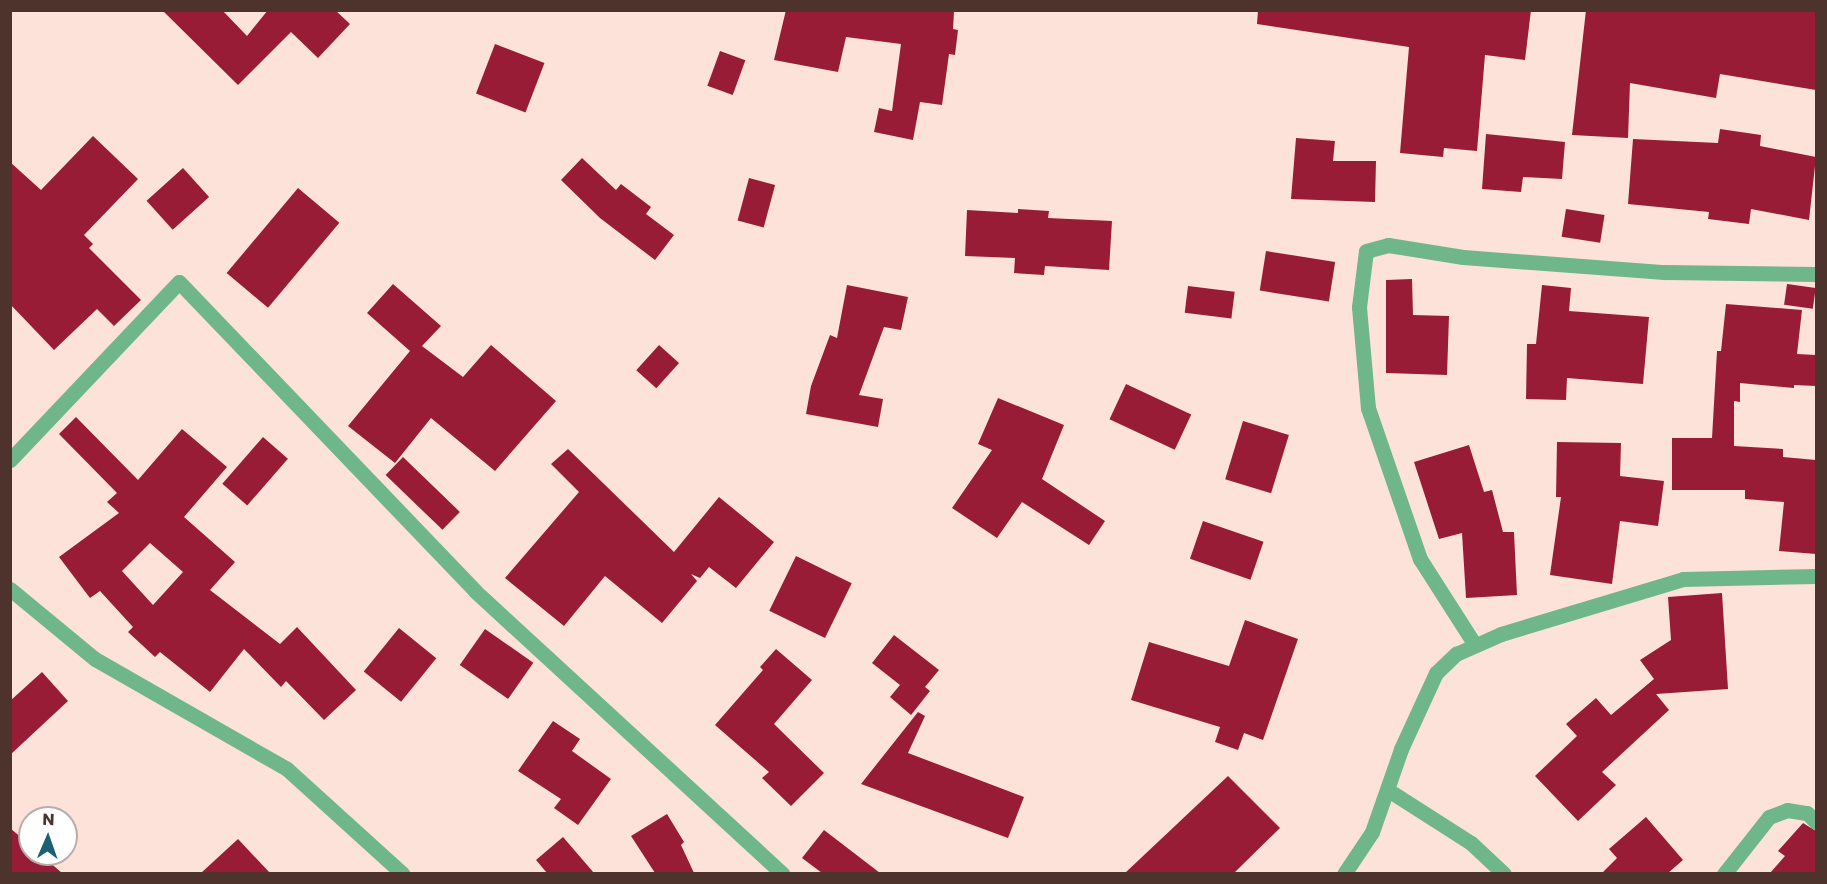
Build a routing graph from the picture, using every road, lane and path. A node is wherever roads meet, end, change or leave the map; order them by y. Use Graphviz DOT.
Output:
graph roads {
  1 [pos="1816,274"];
  2 [pos="10,460"];
  3 [pos="1816,576"];
  4 [pos="10,589"];
  5 [pos="1475,645"];
  6 [pos="1388,790"];
  7 [pos="1816,822"];
  8 [pos="403,873"];
  9 [pos="783,873"];
  10 [pos="1344,873"];
  11 [pos="1504,873"];
  12 [pos="1724,873"];
  1 -- 5 [label="street"];
  2 -- 9 [label="street"];
  3 -- 5 [label="street"];
  4 -- 8 [label="street"];
  5 -- 6 [label="street"];
  6 -- 10 [label="street"];
  6 -- 11 [label="street"];
  7 -- 12 [label="street"];
}
